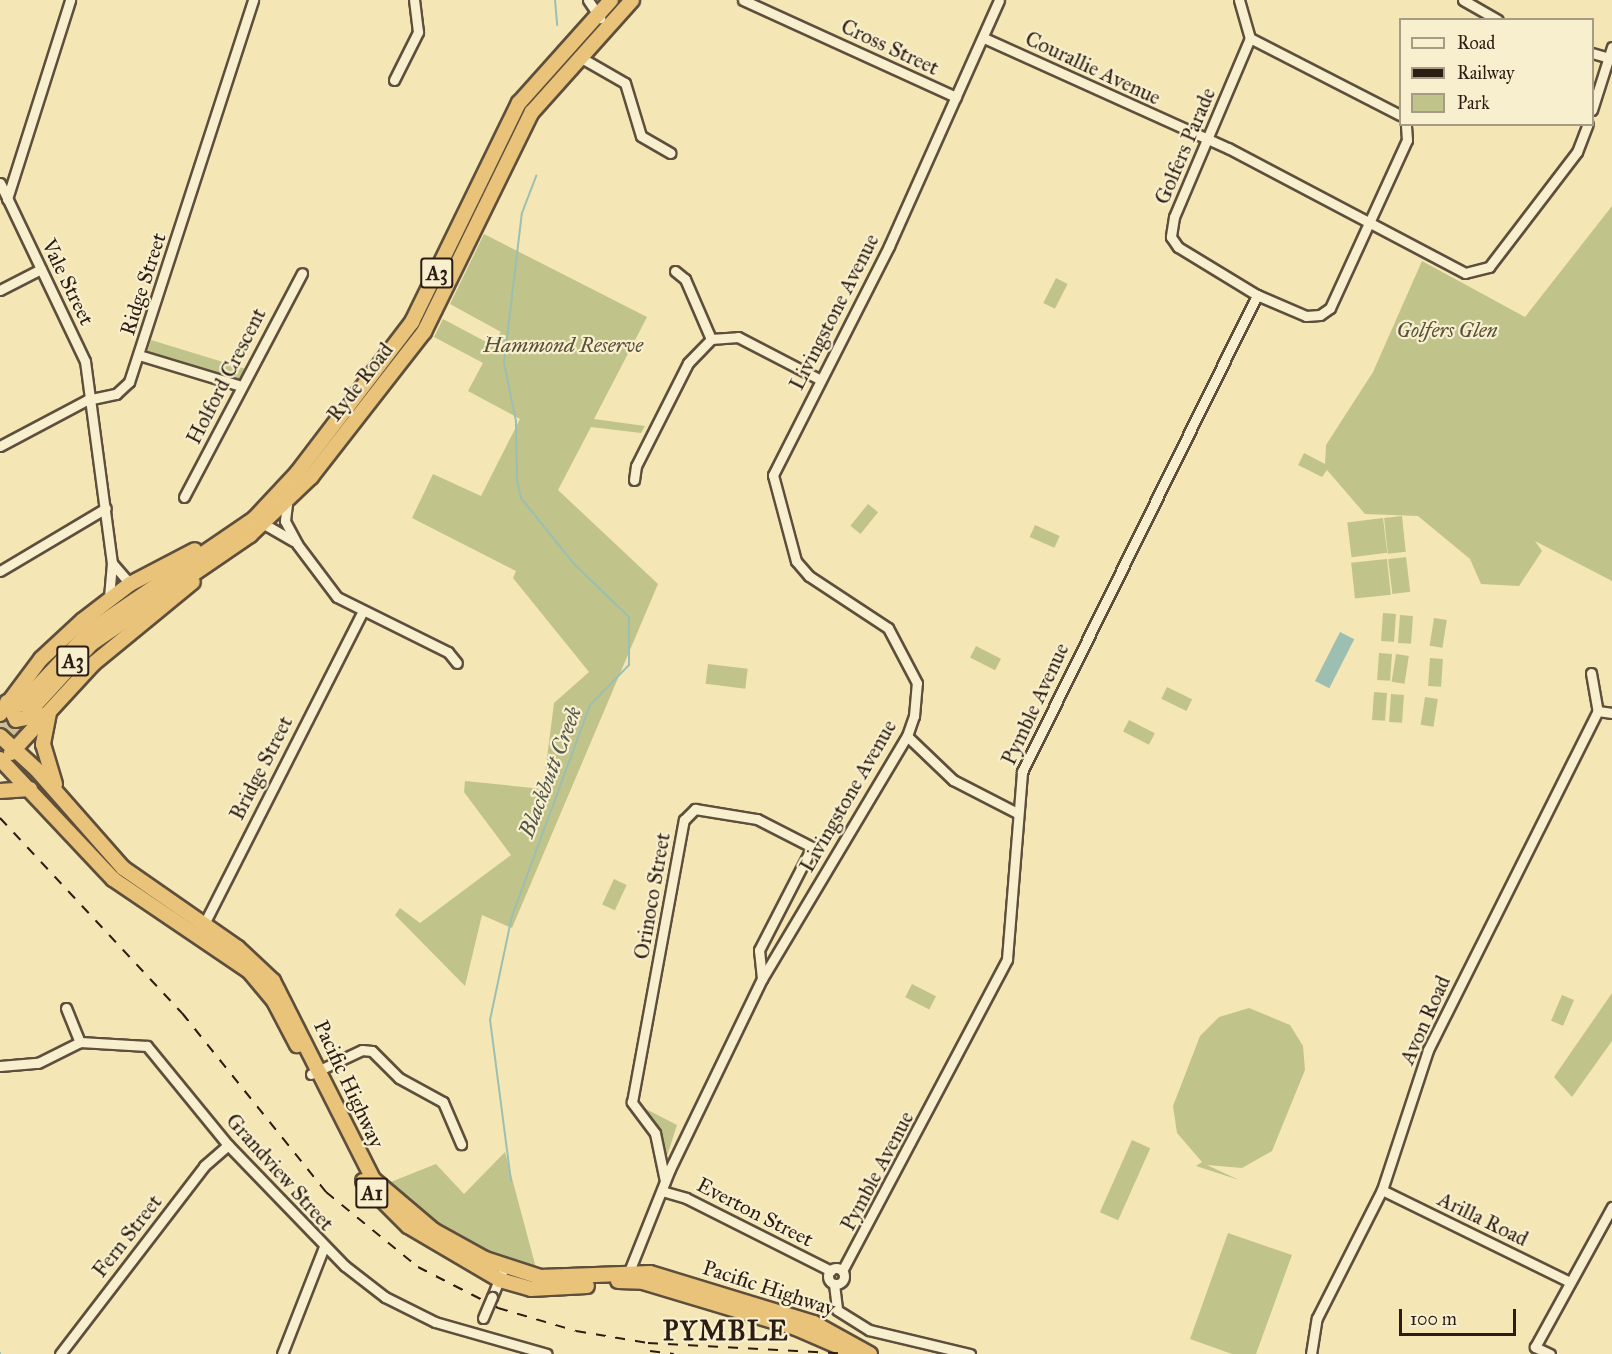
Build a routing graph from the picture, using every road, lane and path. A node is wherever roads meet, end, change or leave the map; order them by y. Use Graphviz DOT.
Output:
graph roads {
  1 [pos="70,0"];
  2 [pos="253,0"];
  3 [pos="414,0"];
  4 [pos="588,0"];
  5 [pos="611,0"];
  6 [pos="632,0"];
  7 [pos="743,0"];
  8 [pos="999,0"];
  9 [pos="1239,0"];
  10 [pos="1462,0"];
  11 [pos="597,14"];
  12 [pos="1494,18"];
  13 [pos="608,25"];
  14 [pos="984,38"];
  15 [pos="1250,38"];
  16 [pos="1612,47"];
  17 [pos="1594,53"];
  18 [pos="578,56"];
  19 [pos="1609,58"];
  20 [pos="394,80"];
  21 [pos="956,97"];
  22 [pos="1594,107"];
  23 [pos="1399,114"];
  24 [pos="1406,126"];
  25 [pos="1587,126"];
  26 [pos="1207,141"];
  27 [pos="670,153"];
  28 [pos="0,183"];
  29 [pos="7,199"];
  30 [pos="1368,221"];
  31 [pos="41,269"];
  32 [pos="675,271"];
  33 [pos="302,273"];
  34 [pos="0,290"];
  35 [pos="1257,295"];
  36 [pos="711,339"];
  37 [pos="139,355"];
  38 [pos="819,379"];
  39 [pos="241,387"];
  40 [pos="93,399"];
  41 [pos="0,446"];
  42 [pos="634,480"];
  43 [pos="184,497"];
  44 [pos="287,504"];
  45 [pos="106,508"];
  46 [pos="260,521"];
  47 [pos="250,535"];
  48 [pos="297,544"];
  49 [pos="112,563"];
  50 [pos="0,571"];
  51 [pos="130,584"];
  52 [pos="109,600"];
  53 [pos="363,611"];
  54 [pos="457,663"];
  55 [pos="1591,673"];
  56 [pos="11,706"];
  57 [pos="50,711"];
  58 [pos="1598,711"];
  59 [pos="1612,713"];
  60 [pos="0,736"];
  61 [pos="907,736"];
  62 [pos="14,748"];
  63 [pos="1,765"];
  64 [pos="30,789"];
  65 [pos="0,791"];
  66 [pos="59,796"];
  67 [pos="1015,812"];
  68 [pos="202,923"];
  69 [pos="211,941"];
  70 [pos="762,979"];
  71 [pos="66,1008"];
  72 [pos="80,1042"];
  73 [pos="0,1066"];
  74 [pos="315,1072"];
  75 [pos="461,1144"];
  76 [pos="228,1145"];
  77 [pos="666,1180"];
  78 [pos="1382,1190"];
  79 [pos="662,1191"];
  80 [pos="1612,1207"];
  81 [pos="1602,1226"];
  82 [pos="1612,1232"];
  83 [pos="324,1247"];
  84 [pos="831,1271"];
  85 [pos="842,1271"];
  86 [pos="502,1273"];
  87 [pos="626,1276"];
  88 [pos="1568,1281"];
  89 [pos="834,1284"];
  90 [pos="477,1335"];
  91 [pos="525,1352"];
  92 [pos="60,1354"];
  93 [pos="282,1354"];
  94 [pos="547,1354"];
  95 [pos="856,1354"];
  96 [pos="870,1354"];
  97 [pos="970,1354"];
  98 [pos="1311,1354"];
  99 [pos="1550,1354"];
  1 -- 29 [label="street"];
  2 -- 37 [label="street, Ridge Street"];
  3 -- 20 [label="street"];
  4 -- 11 [label="street"];
  5 -- 11 [label="highway, Ryde Road / A3"];
  6 -- 13 [label="highway, Ryde Road / A3"];
  7 -- 21 [label="street, Cross Street"];
  8 -- 14 [label="street, Livingstone Avenue"];
  9 -- 15 [label="street"];
  10 -- 12 [label="street"];
  11 -- 13 [label="street"];
  11 -- 46 [label="highway, Ryde Road / A3"];
  13 -- 18 [label="highway, Ryde Road / A3"];
  14 -- 21 [label="street, Livingstone Avenue"];
  14 -- 26 [label="street, Courallie Avenue"];
  15 -- 23 [label="street"];
  15 -- 26 [label="street, Golfers Parade"];
  16 -- 19 [label="street"];
  17 -- 19 [label="street"];
  18 -- 27 [label="street"];
  18 -- 44 [label="highway, Ryde Road / A3"];
  19 -- 22 [label="street"];
  21 -- 38 [label="street, Livingstone Avenue"];
  24 -- 30 [label="street, Golfers Parade"];
  25 -- 30 [label="street, Courallie Avenue"];
  26 -- 30 [label="street, Courallie Avenue"];
  26 -- 35 [label="street, Golfers Parade"];
  28 -- 29 [label="street, Vale Street"];
  29 -- 31 [label="street, Vale Street"];
  30 -- 35 [label="street, Golfers Parade"];
  31 -- 34 [label="street"];
  31 -- 40 [label="street, Vale Street"];
  32 -- 36 [label="street"];
  33 -- 39 [label="street, Holford Crescent"];
  35 -- 67 [label="street, Pymble Avenue"];
  36 -- 38 [label="street"];
  36 -- 42 [label="street"];
  37 -- 39 [label="street"];
  37 -- 40 [label="street, Ridge Street"];
  38 -- 61 [label="street, Livingstone Avenue"];
  39 -- 43 [label="street, Holford Crescent"];
  40 -- 41 [label="street, Ridge Street"];
  40 -- 45 [label="street"];
  44 -- 46 [label="highway, Ryde Road / A3"];
  44 -- 48 [label="street"];
  45 -- 49 [label="street"];
  45 -- 50 [label="street"];
  46 -- 47 [label="highway, Ryde Road / A3"];
  46 -- 48 [label="street"];
  46 -- 51 [label="highway"];
  46 -- 56 [label="highway, Ryde Road / A3"];
  47 -- 56 [label="highway, Ryde Road / A3"];
  47 -- 57 [label="highway"];
  48 -- 53 [label="street"];
  49 -- 51 [label="street"];
  49 -- 52 [label="street"];
  51 -- 52 [label="highway"];
  52 -- 56 [label="highway"];
  53 -- 54 [label="street"];
  53 -- 68 [label="street, Bridge Street"];
  55 -- 58 [label="street"];
  56 -- 57 [label="highway"];
  57 -- 62 [label="highway"];
  57 -- 66 [label="highway"];
  58 -- 59 [label="street"];
  58 -- 78 [label="street, Avon Road"];
  60 -- 62 [label="highway, Pacific Highway / A1"];
  61 -- 67 [label="street"];
  61 -- 70 [label="street, Livingstone Avenue"];
  62 -- 63 [label="highway"];
  62 -- 66 [label="highway, Pacific Highway / A1"];
  63 -- 64 [label="highway, Pacific Highway / A1"];
  64 -- 65 [label="highway"];
  64 -- 69 [label="highway, Pacific Highway / A1"];
  66 -- 68 [label="highway, Pacific Highway / A1"];
  67 -- 85 [label="street, Pymble Avenue"];
  68 -- 69 [label="street"];
  68 -- 74 [label="highway, Pacific Highway / A1"];
  69 -- 74 [label="highway, Pacific Highway / A1"];
  70 -- 77 [label="street, Livingstone Avenue"];
  70 -- 77 [label="street, Orinoco Street"];
  71 -- 72 [label="street"];
  72 -- 73 [label="street, Grandview Street"];
  72 -- 76 [label="street, Grandview Street"];
  74 -- 75 [label="street"];
  74 -- 86 [label="highway, Pacific Highway / A1"];
  76 -- 83 [label="street, Grandview Street"];
  76 -- 92 [label="street, Fern Street"];
  77 -- 79 [label="street, Livingstone Avenue"];
  78 -- 88 [label="street, Arilla Road"];
  78 -- 98 [label="street, Avon Road"];
  79 -- 84 [label="street, Everton Street"];
  79 -- 87 [label="street, Livingstone Avenue"];
  80 -- 81 [label="street"];
  81 -- 82 [label="street"];
  81 -- 88 [label="street"];
  83 -- 90 [label="street, Grandview Street"];
  83 -- 93 [label="street"];
  84 -- 85 [label="street"];
  84 -- 89 [label="street"];
  85 -- 89 [label="street, Pymble Avenue"];
  86 -- 87 [label="highway, Pacific Highway / A1"];
  86 -- 90 [label="street, bridge"];
  87 -- 95 [label="highway, Pacific Highway / A1"];
  87 -- 96 [label="highway, Pacific Highway / A1"];
  88 -- 99 [label="street"];
  89 -- 97 [label="street"];
  90 -- 91 [label="street, Grandview Street"];
  91 -- 94 [label="street, Grandview Street"];
}
